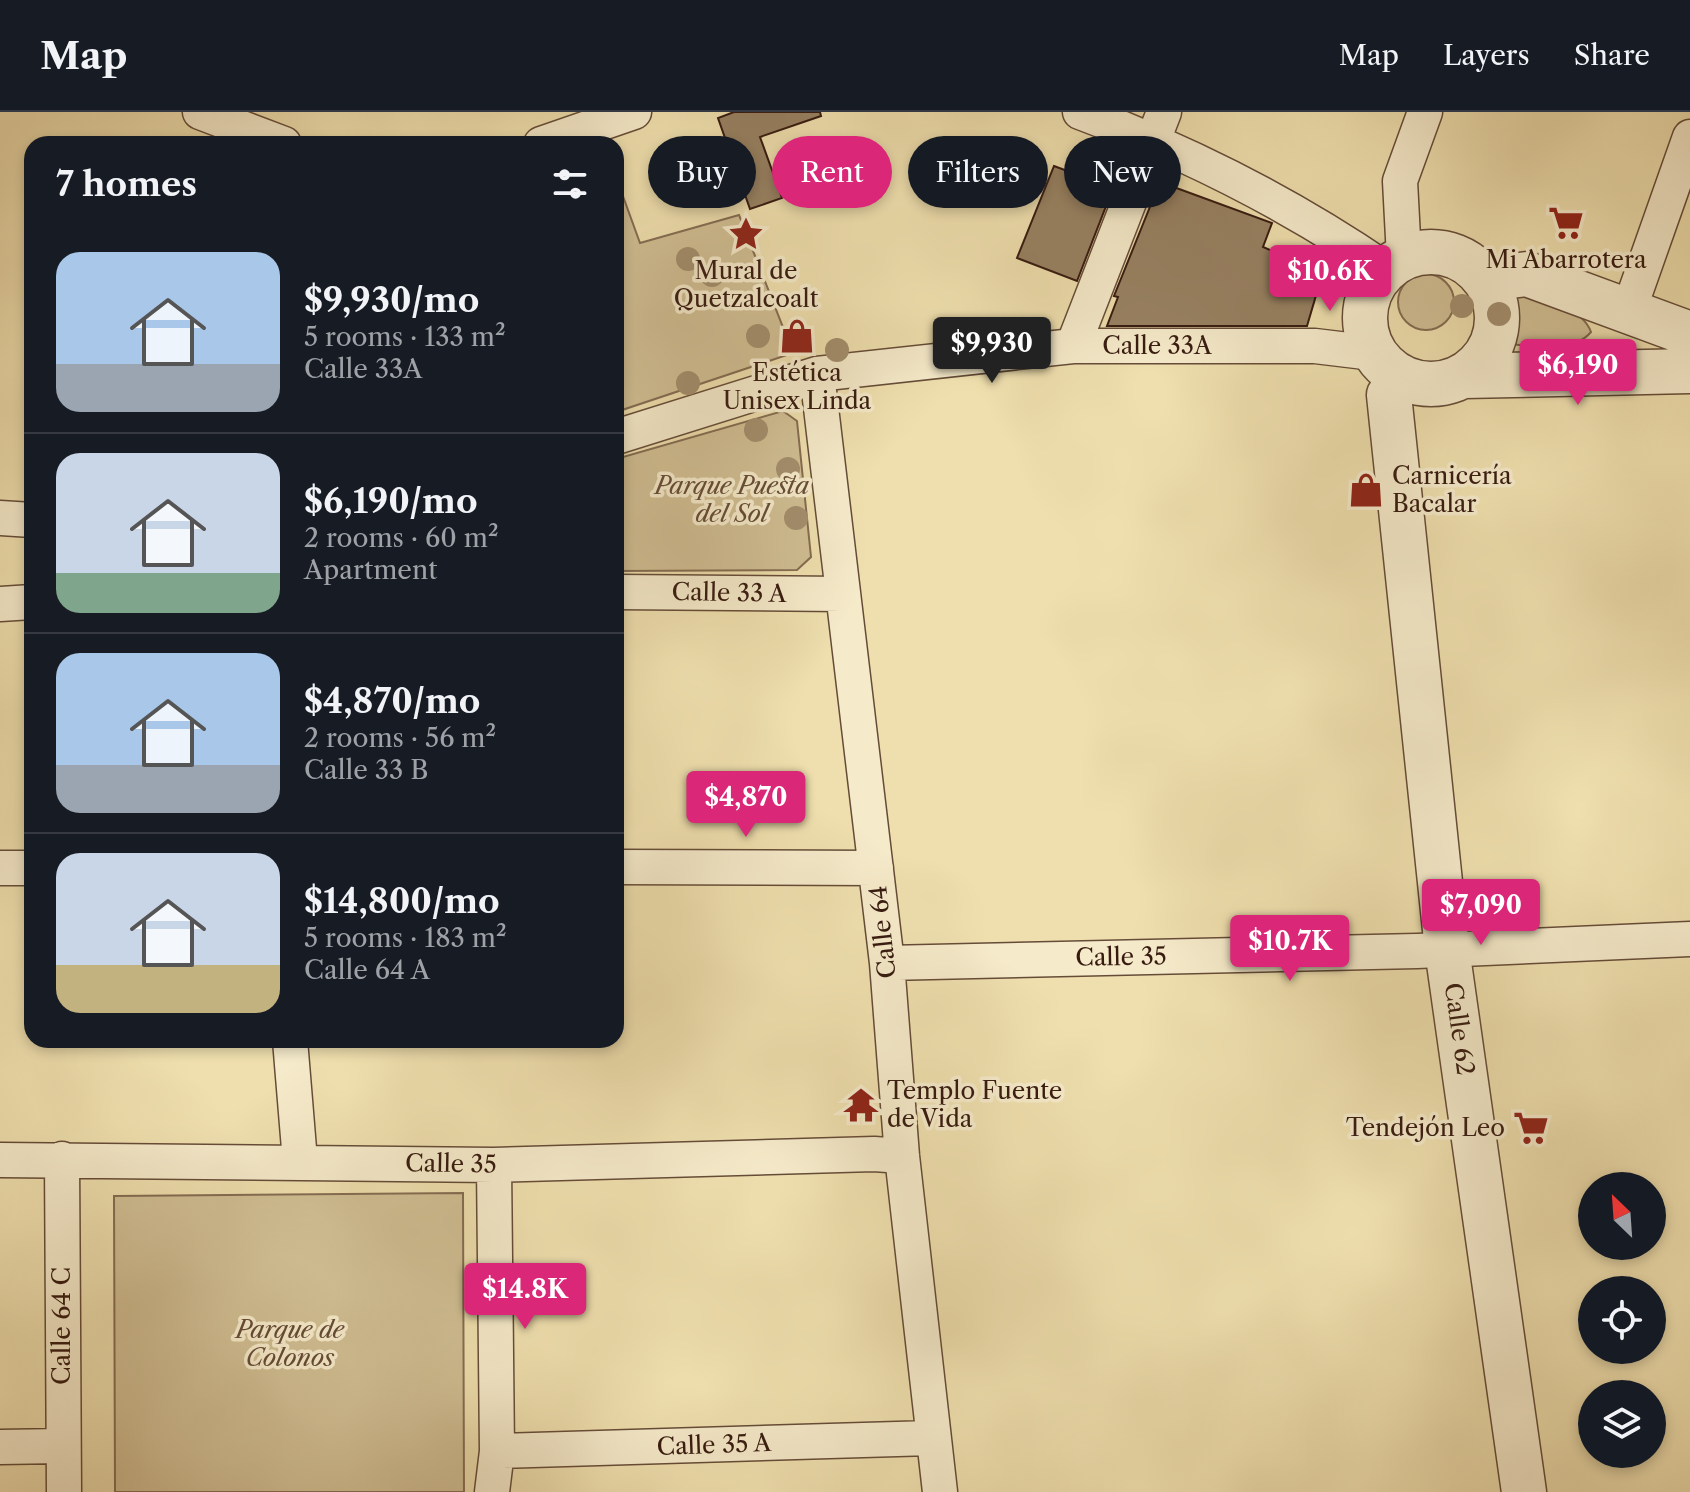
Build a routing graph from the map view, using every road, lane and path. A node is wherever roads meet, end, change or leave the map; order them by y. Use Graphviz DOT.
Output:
graph roads {
  1 [pos="200,112"];
  2 [pos="1080,112"];
  3 [pos="1425,112"];
  4 [pos="620,115"];
  5 [pos="1158,126"];
  6 [pos="263,136"];
  7 [pos="563,136"];
  8 [pos="1690,137"];
  9 [pos="1395,263"];
  10 [pos="1485,279"];
  11 [pos="1629,310"];
  12 [pos="1690,334"];
  13 [pos="1073,346"];
  14 [pos="1389,366"];
  15 [pos="1690,371"];
  16 [pos="817,374"];
  17 [pos="1464,376"];
  18 [pos="624,434"];
  19 [pos="0,518"];
  20 [pos="24,520"];
  21 [pos="624,592"];
  22 [pos="842,594"];
  23 [pos="24,602"];
  24 [pos="0,604"];
  25 [pos="624,867"];
  26 [pos="0,868"];
  27 [pos="24,868"];
  28 [pos="876,868"];
  29 [pos="1690,939"];
  30 [pos="1447,949"];
  31 [pos="887,963"];
  32 [pos="291,1048"];
  33 [pos="902,1156"];
  34 [pos="62,1159"];
  35 [pos="0,1160"];
  36 [pos="300,1161"];
  37 [pos="494,1165"];
  38 [pos="931,1438"];
  39 [pos="61,1446"];
  40 [pos="0,1447"];
  41 [pos="497,1451"];
  42 [pos="64,1492"];
  43 [pos="492,1492"];
  44 [pos="940,1492"];
  45 [pos="1524,1492"];
  1 -- 6 [label="street"];
  2 -- 5 [label="street"];
  3 -- 9 [label="street"];
  4 -- 7 [label="street"];
  5 -- 9 [label="street"];
  5 -- 13 [label="street"];
  8 -- 11 [label="street"];
  9 -- 10 [label="street"];
  9 -- 14 [label="street"];
  10 -- 11 [label="street"];
  10 -- 17 [label="street"];
  11 -- 12 [label="street"];
  13 -- 14 [label="street, Calle 33A"];
  13 -- 16 [label="street, Calle 33A"];
  14 -- 17 [label="street"];
  14 -- 30 [label="street, Calle 62"];
  15 -- 17 [label="street"];
  16 -- 18 [label="street, Calle 33A"];
  16 -- 22 [label="street, Calle 64"];
  19 -- 20 [label="street"];
  21 -- 22 [label="street, Calle 33 A"];
  22 -- 28 [label="street, Calle 64"];
  23 -- 24 [label="street"];
  25 -- 28 [label="street"];
  26 -- 27 [label="street"];
  28 -- 31 [label="street, Calle 64"];
  29 -- 30 [label="street, Calle 35"];
  30 -- 31 [label="street, Calle 35"];
  30 -- 45 [label="street, Calle 62"];
  31 -- 33 [label="street, Calle 64"];
  32 -- 36 [label="street"];
  33 -- 37 [label="street, Calle 35"];
  33 -- 38 [label="street, Calle 64"];
  34 -- 35 [label="street, Calle 35"];
  34 -- 36 [label="street, Calle 35"];
  34 -- 39 [label="street, Calle 64 C"];
  36 -- 37 [label="street, Calle 35"];
  37 -- 41 [label="street"];
  38 -- 41 [label="street, Calle 35 A"];
  38 -- 44 [label="street, Calle 64"];
  39 -- 40 [label="street"];
  39 -- 42 [label="street, Calle 64 C"];
  41 -- 43 [label="street"];
}
